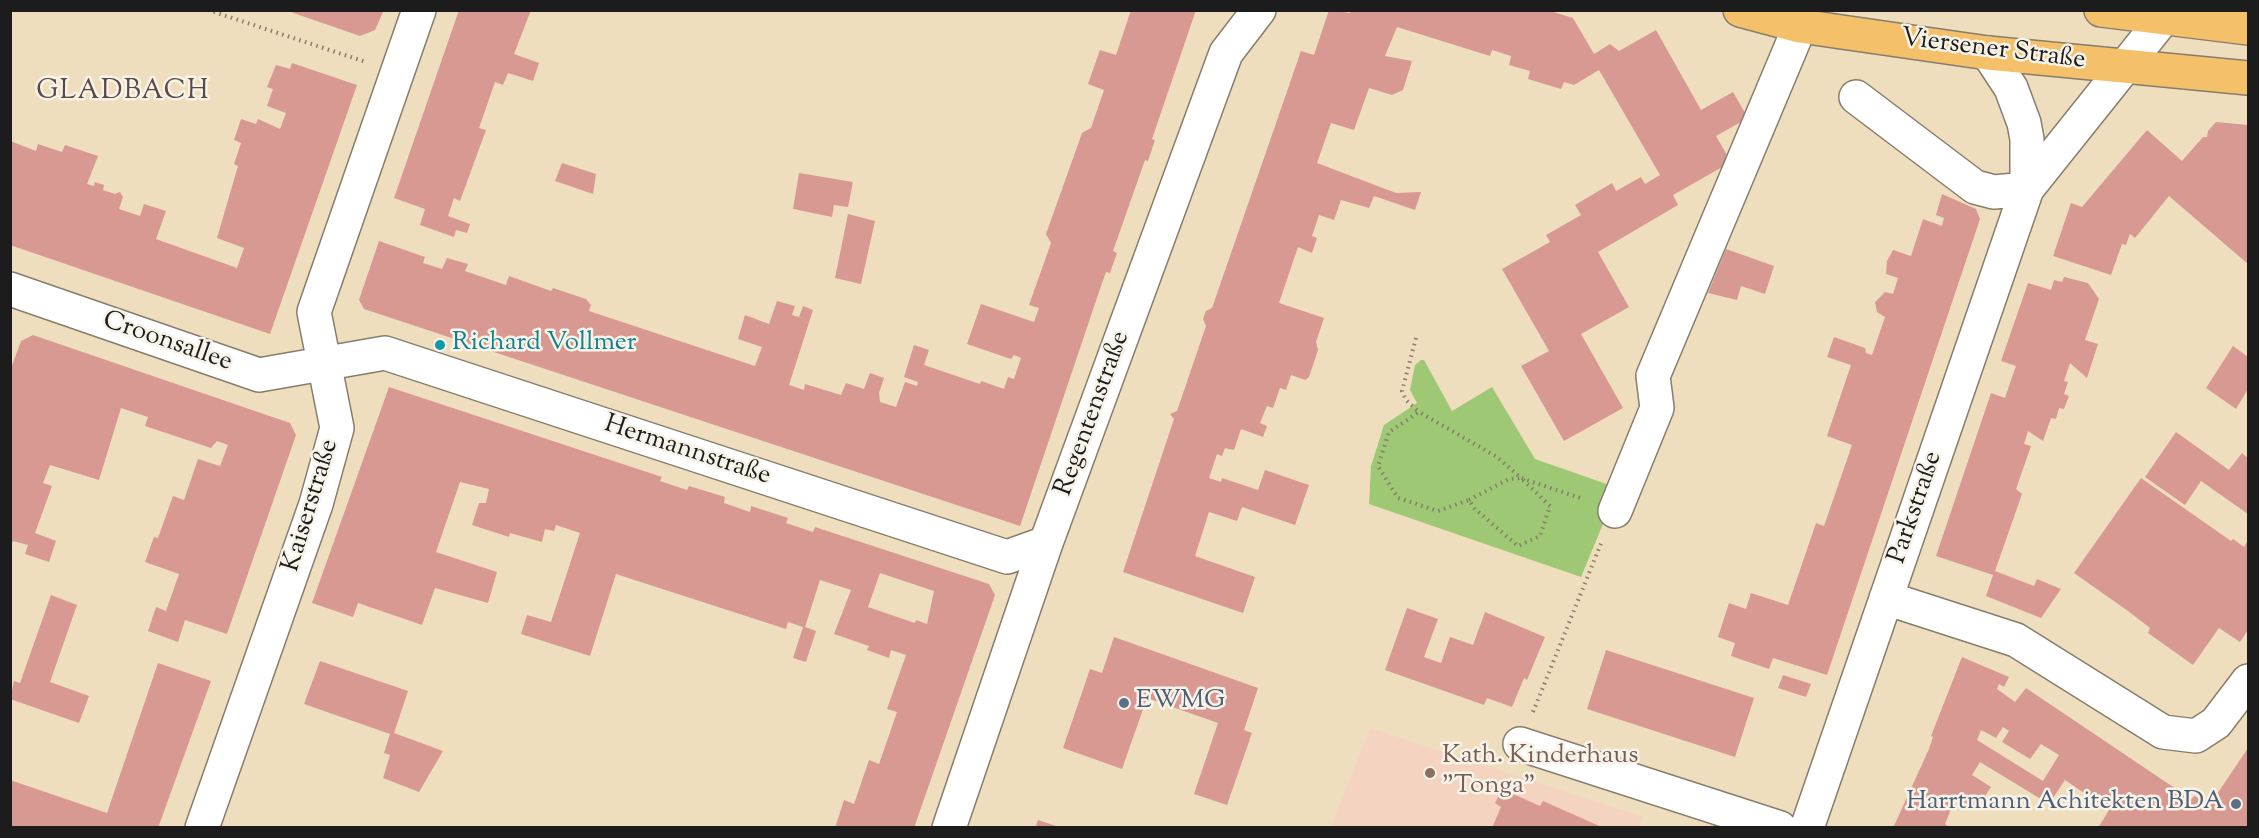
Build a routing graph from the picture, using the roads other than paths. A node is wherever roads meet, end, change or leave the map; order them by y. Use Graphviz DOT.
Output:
graph roads {
  1 [pos="419,10"];
  2 [pos="1259,10"];
  3 [pos="1740,10"];
  4 [pos="2101,10"];
  5 [pos="2167,14"];
  6 [pos="1800,26"];
  7 [pos="2248,28"];
  8 [pos="1988,53"];
  9 [pos="2123,66"];
  10 [pos="2248,78"];
  11 [pos="1856,97"];
  12 [pos="2027,189"];
  13 [pos="10,289"];
  14 [pos="326,364"];
  15 [pos="1615,511"];
  16 [pos="1046,543"];
  17 [pos="1886,598"];
  18 [pos="2248,681"];
  19 [pos="1520,744"];
  20 [pos="202,828"];
  21 [pos="949,828"];
  22 [pos="1780,828"];
  23 [pos="1807,828"];
  1 -- 14 [label="street, Kaiserstraße"];
  2 -- 16 [label="street, Regentenstraße"];
  3 -- 6 [label="main road, Viersener Straße"];
  4 -- 5 [label="main road"];
  5 -- 7 [label="main road"];
  5 -- 9 [label="street, Parkstraße"];
  6 -- 8 [label="main road, Viersener Straße"];
  6 -- 15 [label="street"];
  8 -- 9 [label="main road, Viersener Straße"];
  8 -- 12 [label="street, Parkstraße"];
  9 -- 10 [label="main road, Viersener Straße"];
  9 -- 12 [label="street, Parkstraße"];
  11 -- 12 [label="street"];
  12 -- 17 [label="street, Parkstraße"];
  13 -- 14 [label="street, Croonsallee"];
  14 -- 16 [label="street, Hermannstraße"];
  14 -- 20 [label="street, Kaiserstraße"];
  16 -- 21 [label="street, Regentenstraße"];
  17 -- 18 [label="street"];
  17 -- 23 [label="street, Parkstraße"];
  19 -- 22 [label="street"];
}
